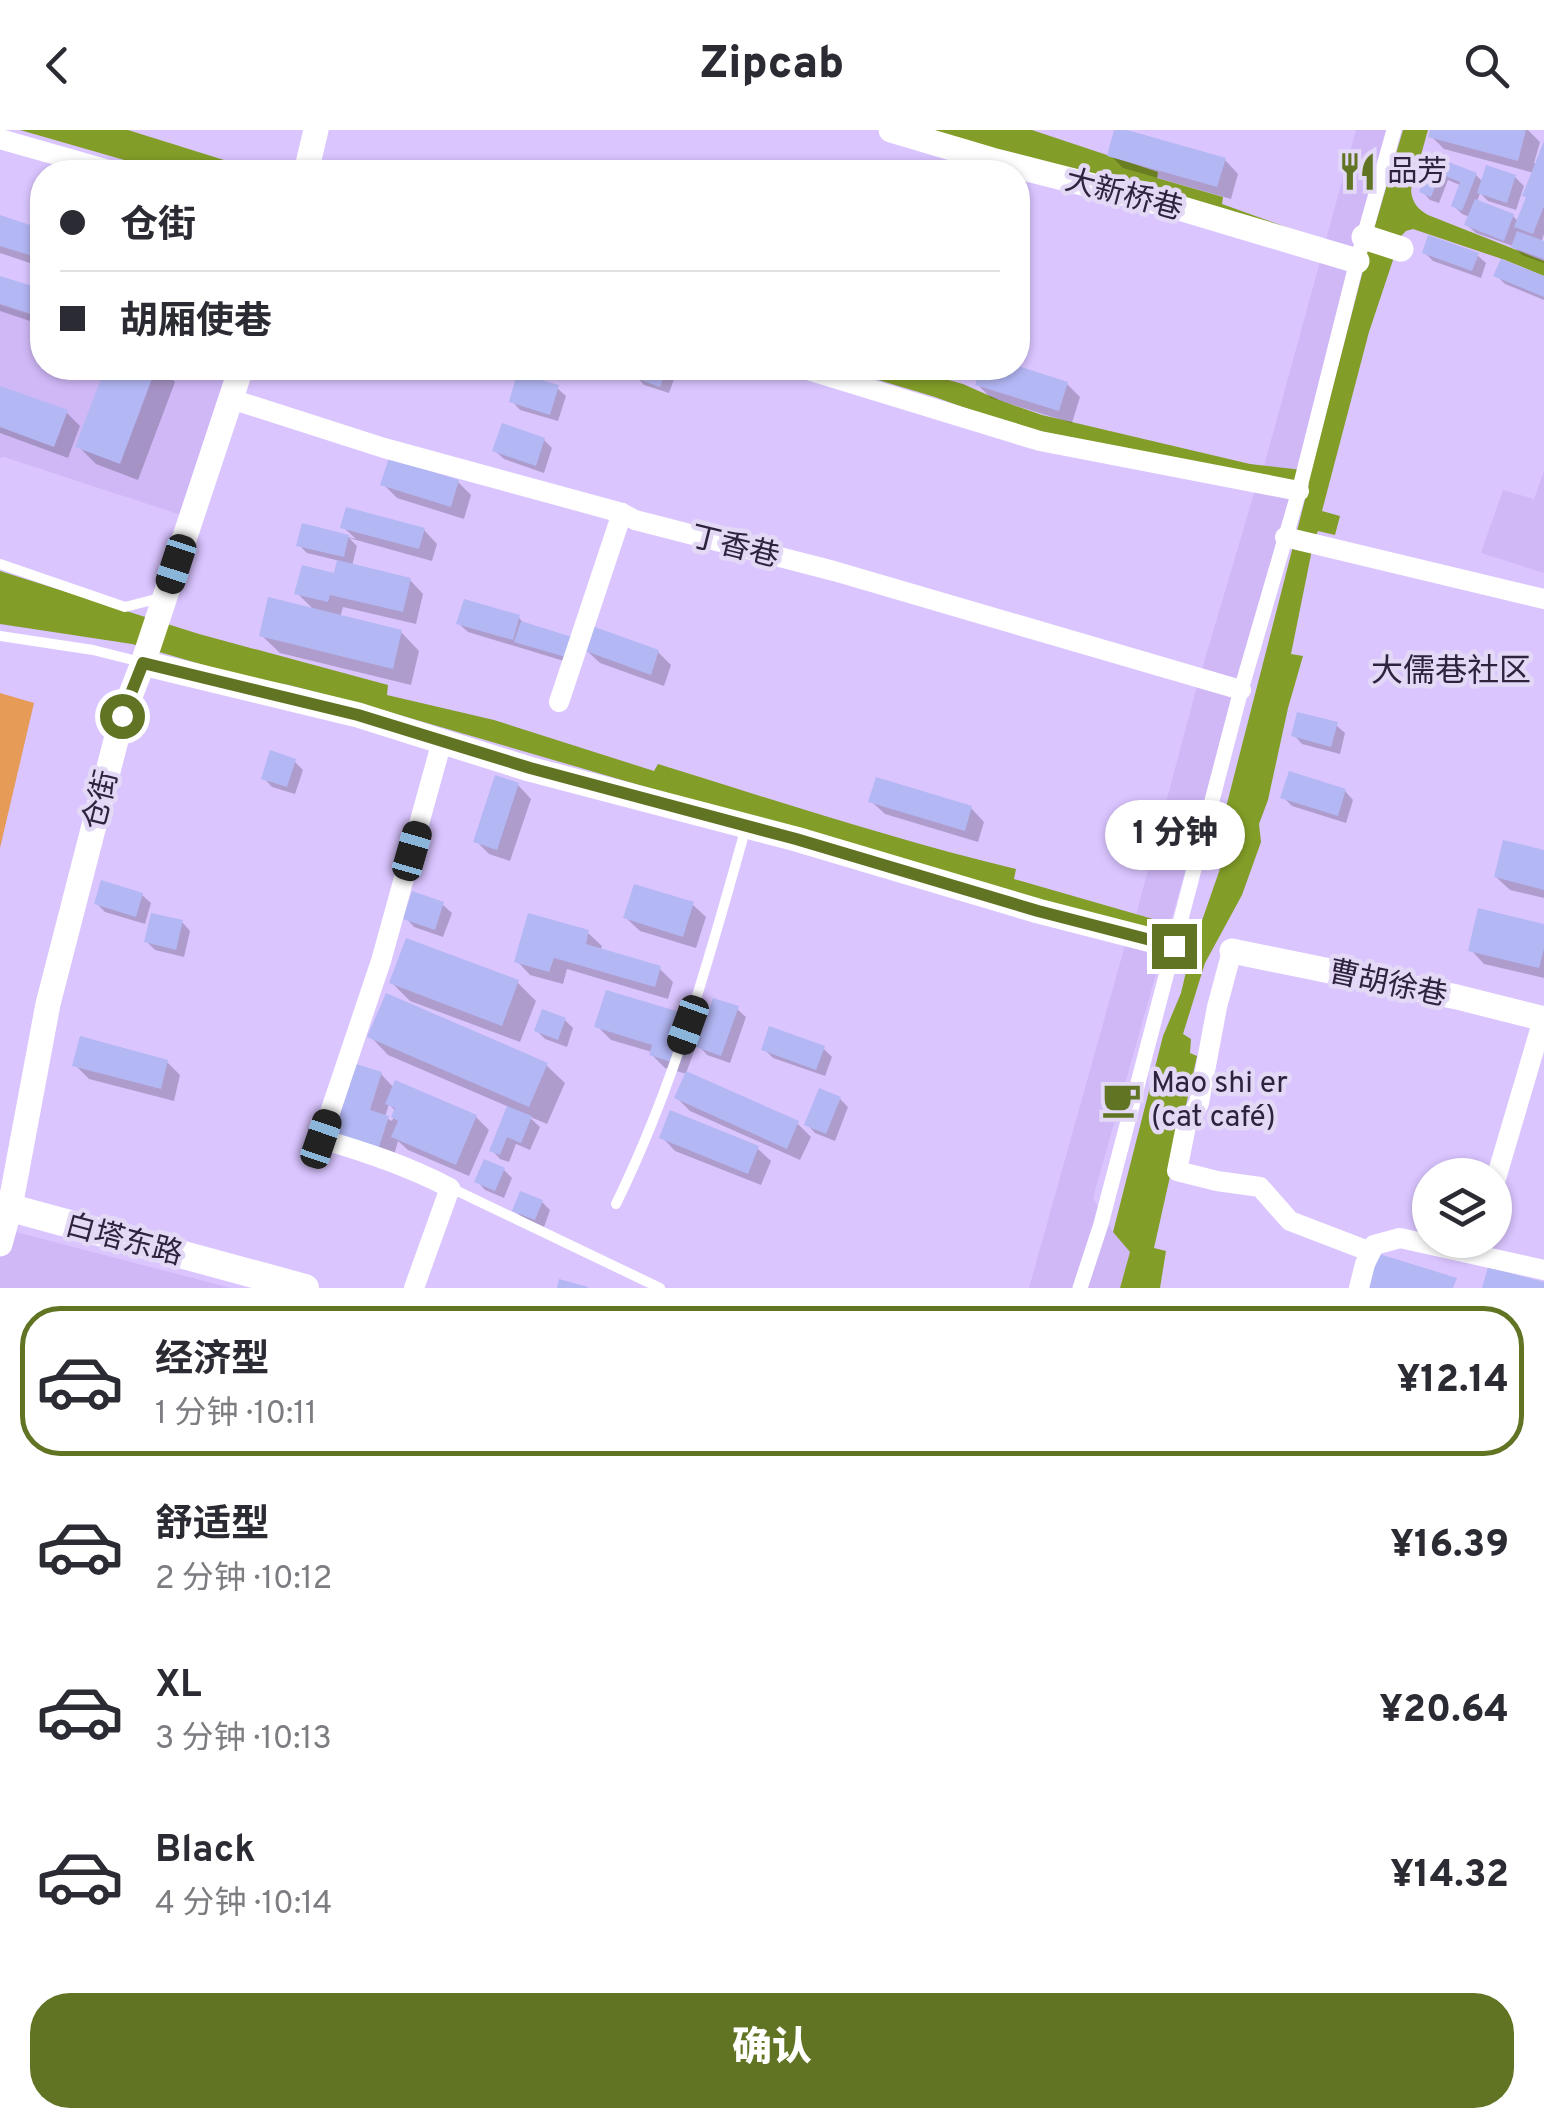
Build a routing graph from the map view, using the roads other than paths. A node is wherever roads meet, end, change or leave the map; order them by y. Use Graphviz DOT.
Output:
graph roads {
  1 [pos="316,130"];
  2 [pos="891,130"];
  3 [pos="1394,130"];
  4 [pos="0,139"];
  5 [pos="74,160"];
  6 [pos="309,160"];
  7 [pos="992,160"];
  8 [pos="1030,170"];
  9 [pos="1362,249"];
  10 [pos="1402,249"];
  11 [pos="237,380"];
  12 [pos="840,380"];
  13 [pos="231,398"];
  14 [pos="1301,481"];
  15 [pos="622,513"];
  16 [pos="1288,538"];
  17 [pos="0,564"];
  18 [pos="1544,598"];
  19 [pos="163,602"];
  20 [pos="0,636"];
  21 [pos="144,659"];
  22 [pos="1242,690"];
  23 [pos="560,702"];
  24 [pos="442,741"];
  25 [pos="746,826"];
  26 [pos="1175,940"];
  27 [pos="1232,951"];
  28 [pos="1544,1018"];
  29 [pos="1502,1158"];
  30 [pos="450,1188"];
  31 [pos="616,1204"];
  32 [pos="5,1206"];
  33 [pos="1412,1239"];
  34 [pos="0,1244"];
  35 [pos="1371,1252"];
  36 [pos="1510,1258"];
  37 [pos="1544,1270"];
  38 [pos="305,1288"];
  39 [pos="414,1288"];
  40 [pos="660,1288"];
  41 [pos="1080,1288"];
  42 [pos="1358,1288"];
  1 -- 6 [label="street"];
  2 -- 7 [label="street, 大新桥巷"];
  3 -- 9 [label="street"];
  4 -- 5 [label="street"];
  8 -- 9 [label="street, 大新桥巷"];
  9 -- 10 [label="street, 大新桥巷"];
  9 -- 14 [label="street"];
  11 -- 13 [label="street, 仓街"];
  12 -- 14 [label="street"];
  13 -- 15 [label="street, 丁香巷"];
  13 -- 19 [label="street, 仓街"];
  14 -- 16 [label="street"];
  15 -- 22 [label="street, 丁香巷"];
  15 -- 23 [label="street"];
  16 -- 18 [label="street"];
  16 -- 22 [label="street"];
  17 -- 19 [label="lane"];
  19 -- 21 [label="street, 仓街"];
  20 -- 21 [label="lane"];
  21 -- 24 [label="street"];
  21 -- 32 [label="street, 仓街"];
  22 -- 26 [label="street"];
  24 -- 25 [label="street"];
  24 -- 30 [label="street"];
  25 -- 26 [label="street"];
  25 -- 31 [label="lane"];
  26 -- 41 [label="street"];
  27 -- 28 [label="street, 曹胡徐巷"];
  27 -- 35 [label="street"];
  28 -- 29 [label="street"];
  30 -- 39 [label="street"];
  30 -- 40 [label="lane"];
  32 -- 34 [label="street, 仓街"];
  32 -- 38 [label="main road, 白塔东路"];
  33 -- 35 [label="street"];
  35 -- 42 [label="street"];
  36 -- 37 [label="street"];
}
